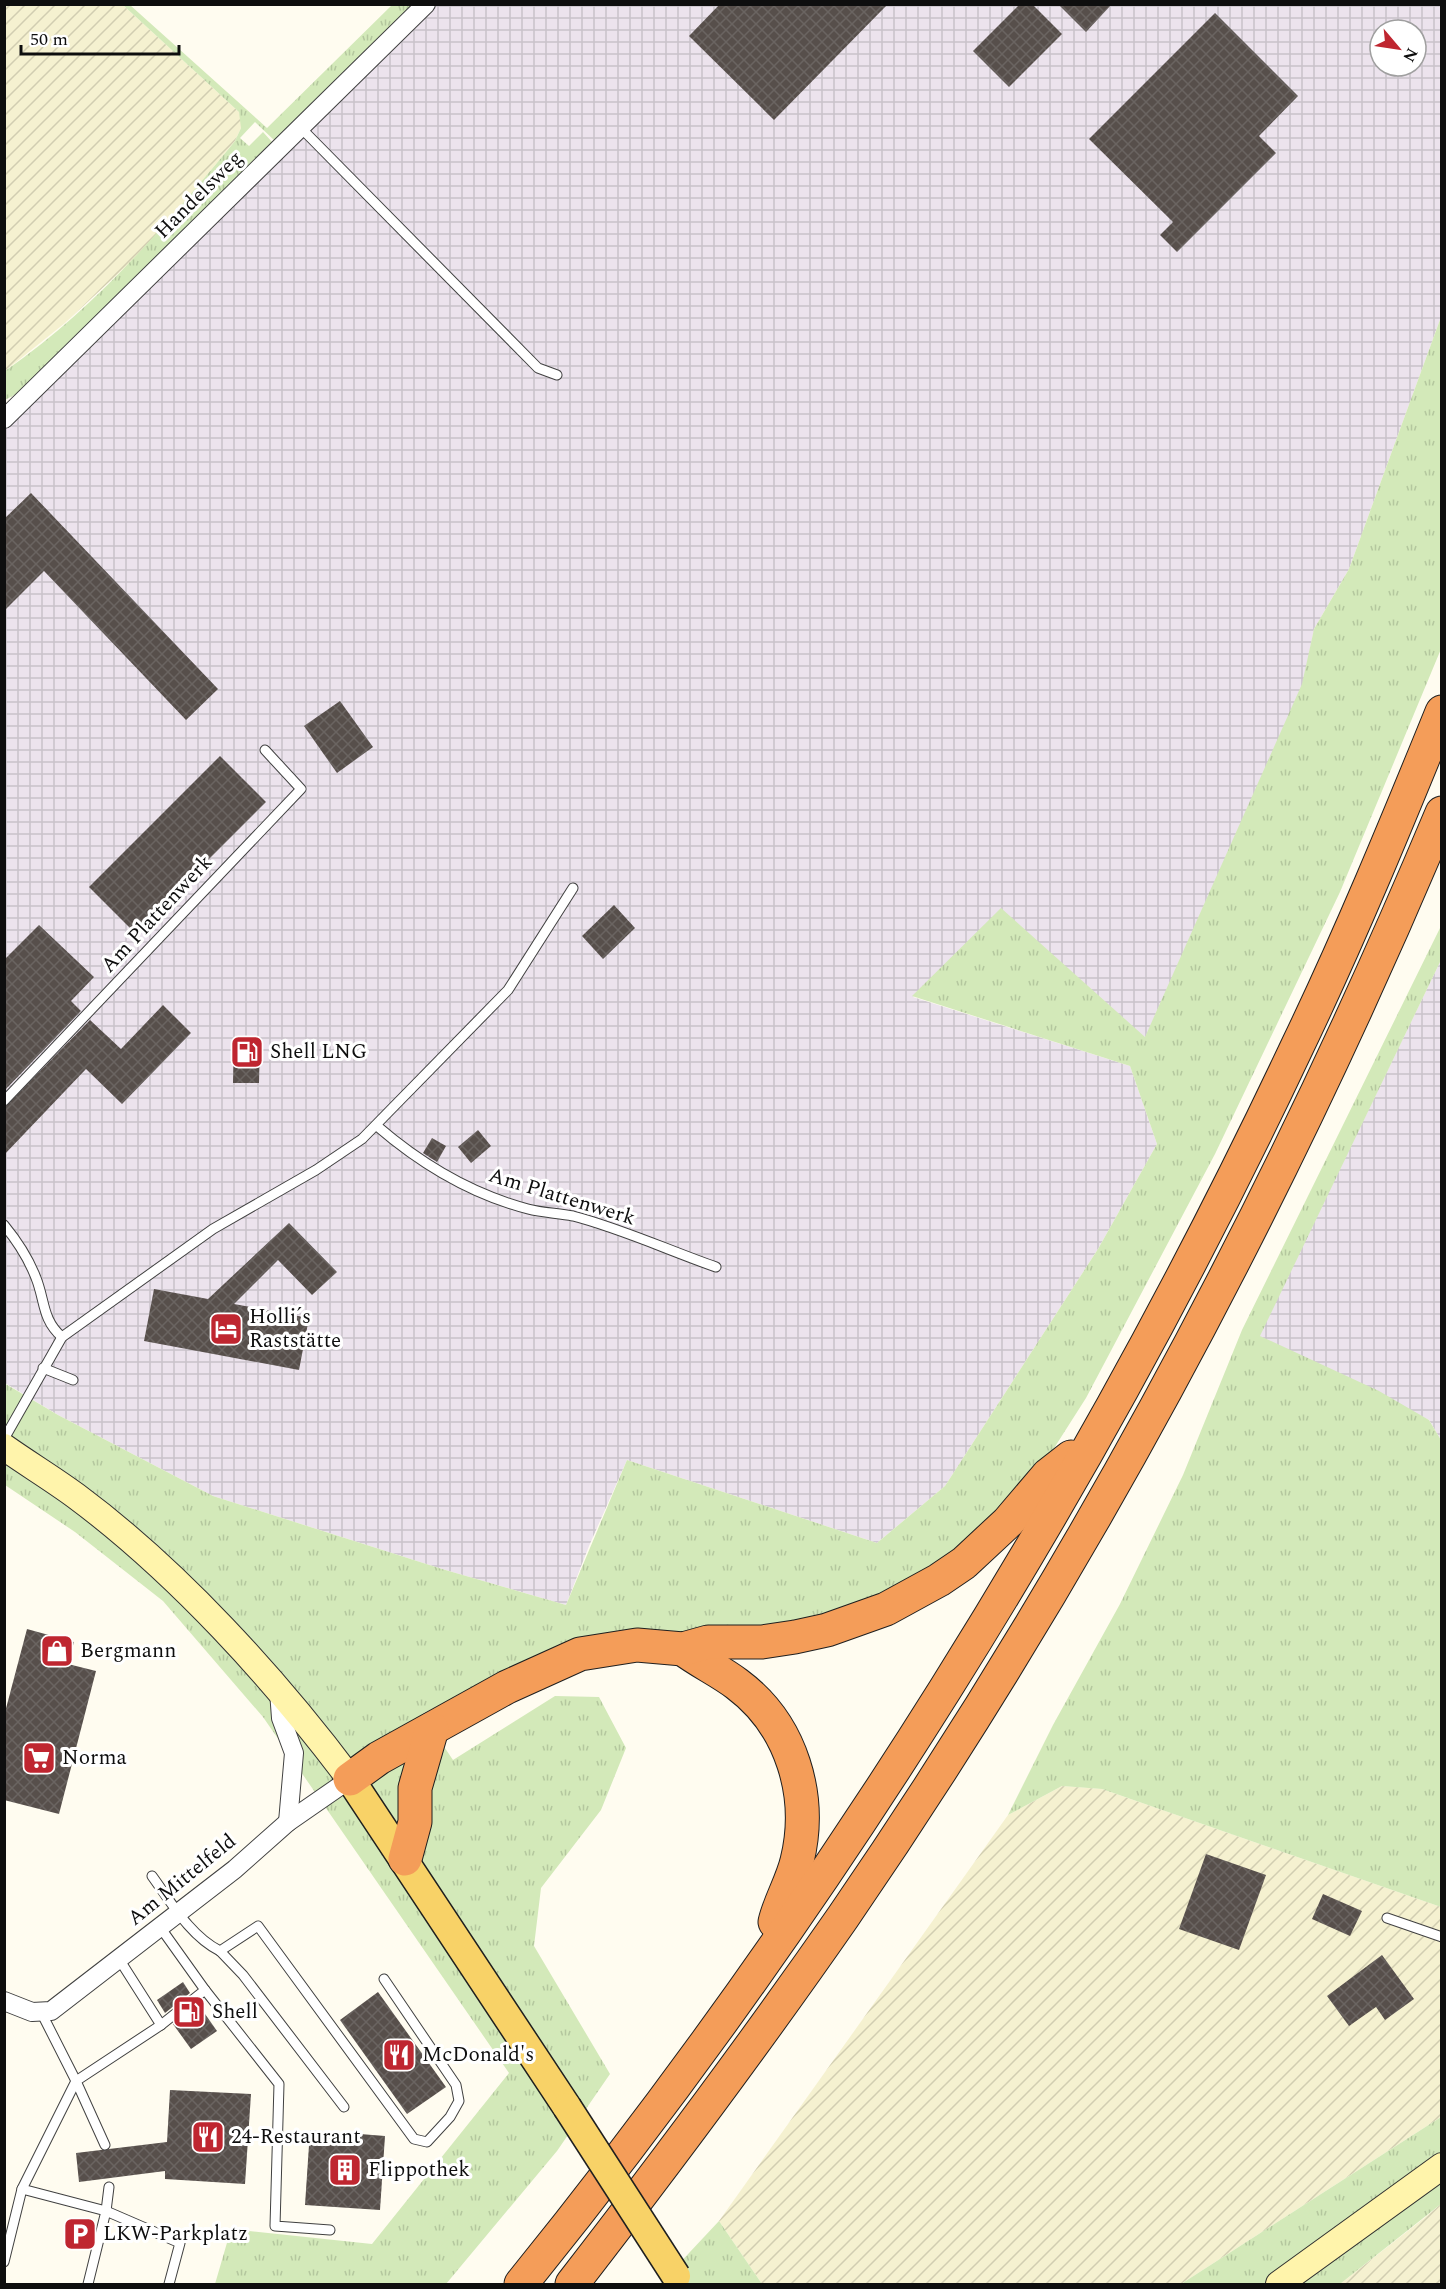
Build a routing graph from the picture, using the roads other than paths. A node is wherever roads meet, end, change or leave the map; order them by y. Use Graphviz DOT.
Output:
graph roads {
  1 [pos="426,4"];
  2 [pos="300,127"];
  3 [pos="557,375"];
  4 [pos="4,419"];
  5 [pos="1442,712"];
  6 [pos="265,750"];
  7 [pos="1442,813"];
  8 [pos="573,888"];
  9 [pos="4,1101"];
  10 [pos="376,1126"];
  11 [pos="4,1225"];
  12 [pos="716,1267"];
  13 [pos="62,1337"];
  14 [pos="43,1368"];
  15 [pos="73,1380"];
  16 [pos="1093,1438"];
  17 [pos="4,1439"];
  18 [pos="4,1447"];
  19 [pos="683,1649"];
  20 [pos="279,1691"];
  21 [pos="432,1729"];
  22 [pos="350,1779"];
  23 [pos="288,1822"];
  24 [pos="405,1859"];
  25 [pos="152,1876"];
  26 [pos="179,1913"];
  27 [pos="1387,1918"];
  28 [pos="160,1928"];
  29 [pos="1442,1937"];
  30 [pos="220,1951"];
  31 [pos="119,1959"];
  32 [pos="765,1961"];
  33 [pos="384,1978"];
  34 [pos="205,1990"];
  35 [pos="4,2001"];
  36 [pos="42,2014"];
  37 [pos="161,2025"];
  38 [pos="76,2081"];
  39 [pos="344,2107"];
  40 [pos="105,2145"];
  41 [pos="1442,2166"];
  42 [pos="109,2187"];
  43 [pos="22,2189"];
  44 [pos="106,2211"];
  45 [pos="330,2230"];
  46 [pos="4,2262"];
  47 [pos="679,2280"];
  48 [pos="88,2284"];
  49 [pos="169,2284"];
  50 [pos="521,2284"];
  51 [pos="572,2284"];
  52 [pos="1279,2284"];
  1 -- 2 [label="street, Handelsweg"];
  2 -- 3 [label="lane"];
  2 -- 4 [label="street, Handelsweg"];
  5 -- 16 [label="highway"];
  6 -- 9 [label="lane, Am Plattenwerk"];
  7 -- 51 [label="highway"];
  8 -- 10 [label="lane"];
  10 -- 12 [label="lane, Am Plattenwerk"];
  10 -- 13 [label="lane"];
  11 -- 13 [label="lane"];
  13 -- 14 [label="lane"];
  14 -- 15 [label="lane"];
  14 -- 17 [label="lane"];
  16 -- 19 [label="highway"];
  16 -- 32 [label="highway"];
  18 -- 20 [label="main road"];
  19 -- 21 [label="highway"];
  19 -- 32 [label="highway"];
  20 -- 22 [label="main road"];
  20 -- 23 [label="street"];
  21 -- 22 [label="highway"];
  21 -- 24 [label="highway"];
  22 -- 23 [label="street, Am Mittelfeld"];
  22 -- 24 [label="main road"];
  23 -- 26 [label="street, Am Mittelfeld"];
  24 -- 47 [label="main road, bridge"];
  25 -- 26 [label="lane"];
  26 -- 28 [label="street, Am Mittelfeld"];
  26 -- 30 [label="lane"];
  27 -- 29 [label="lane"];
  28 -- 31 [label="street, Am Mittelfeld"];
  28 -- 34 [label="lane"];
  30 -- 33 [label="lane"];
  30 -- 39 [label="lane"];
  31 -- 36 [label="street, Am Mittelfeld"];
  31 -- 37 [label="lane"];
  32 -- 50 [label="highway"];
  34 -- 37 [label="lane"];
  34 -- 45 [label="lane"];
  35 -- 36 [label="street"];
  36 -- 38 [label="lane"];
  37 -- 38 [label="lane"];
  38 -- 40 [label="lane"];
  38 -- 43 [label="lane"];
  41 -- 52 [label="main road"];
  42 -- 44 [label="lane"];
  43 -- 44 [label="lane"];
  43 -- 46 [label="lane"];
  44 -- 48 [label="lane"];
  44 -- 49 [label="lane"];
}
